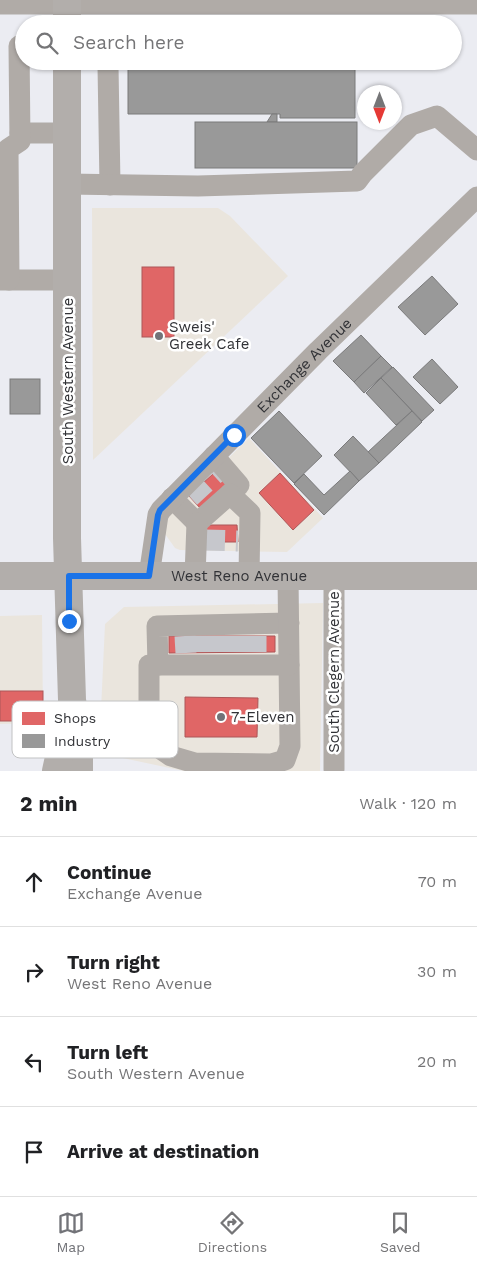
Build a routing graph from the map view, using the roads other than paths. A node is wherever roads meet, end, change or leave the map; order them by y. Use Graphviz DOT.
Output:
graph roads {
  1 [pos="386,1"];
  2 [pos="0,4"];
  3 [pos="477,4"];
  4 [pos="68,9"];
  5 [pos="19,70"];
  6 [pos="68,70"];
  7 [pos="108,70"];
  8 [pos="20,133"];
  9 [pos="67,133"];
  10 [pos="477,150"];
  11 [pos="67,184"];
  12 [pos="110,185"];
  13 [pos="477,197"];
  14 [pos="4,280"];
  15 [pos="68,280"];
  16 [pos="217,465"];
  17 [pos="230,494"];
  18 [pos="181,500"];
  19 [pos="199,535"];
  20 [pos="0,576"];
  21 [pos="69,576"];
  22 [pos="149,576"];
  23 [pos="195,576"];
  24 [pos="249,576"];
  25 [pos="288,576"];
  26 [pos="334,576"];
  27 [pos="477,576"];
  28 [pos="288,624"];
  29 [pos="221,644"];
  30 [pos="158,664"];
  31 [pos="289,664"];
  32 [pos="72,700"];
  33 [pos="149,701"];
  34 [pos="59,758"];
  35 [pos="79,758"];
  36 [pos="178,758"];
  37 [pos="334,769"];
  38 [pos="56,771"];
  39 [pos="79,771"];
  1 -- 3 [label="street"];
  1 -- 4 [label="street"];
  2 -- 4 [label="street"];
  5 -- 8 [label="street"];
  6 -- 9 [label="main road, South Western Avenue"];
  7 -- 12 [label="street"];
  8 -- 9 [label="street"];
  8 -- 14 [label="street"];
  9 -- 11 [label="main road, South Western Avenue"];
  10 -- 12 [label="street"];
  11 -- 12 [label="street"];
  11 -- 15 [label="main road, South Western Avenue"];
  13 -- 16 [label="street, Exchange Avenue"];
  14 -- 15 [label="street"];
  15 -- 21 [label="main road, South Western Avenue"];
  16 -- 17 [label="street"];
  16 -- 18 [label="street, Exchange Avenue"];
  17 -- 19 [label="street"];
  17 -- 24 [label="street"];
  18 -- 19 [label="street"];
  18 -- 22 [label="street, Exchange Avenue"];
  19 -- 23 [label="street"];
  20 -- 21 [label="main road, West Reno Avenue"];
  21 -- 22 [label="main road, West Reno Avenue"];
  21 -- 32 [label="main road, South Western Avenue"];
  22 -- 23 [label="main road, West Reno Avenue"];
  23 -- 24 [label="main road, West Reno Avenue"];
  24 -- 25 [label="main road, West Reno Avenue"];
  25 -- 26 [label="main road, West Reno Avenue"];
  25 -- 28 [label="street"];
  26 -- 27 [label="main road, West Reno Avenue"];
  26 -- 37 [label="street, South Clegern Avenue"];
  28 -- 29 [label="street"];
  28 -- 31 [label="street"];
  29 -- 30 [label="street"];
  29 -- 30 [label="street"];
  29 -- 31 [label="street"];
  30 -- 33 [label="street"];
  31 -- 36 [label="street"];
  34 -- 38 [label="main road"];
  35 -- 39 [label="main road"];
}
